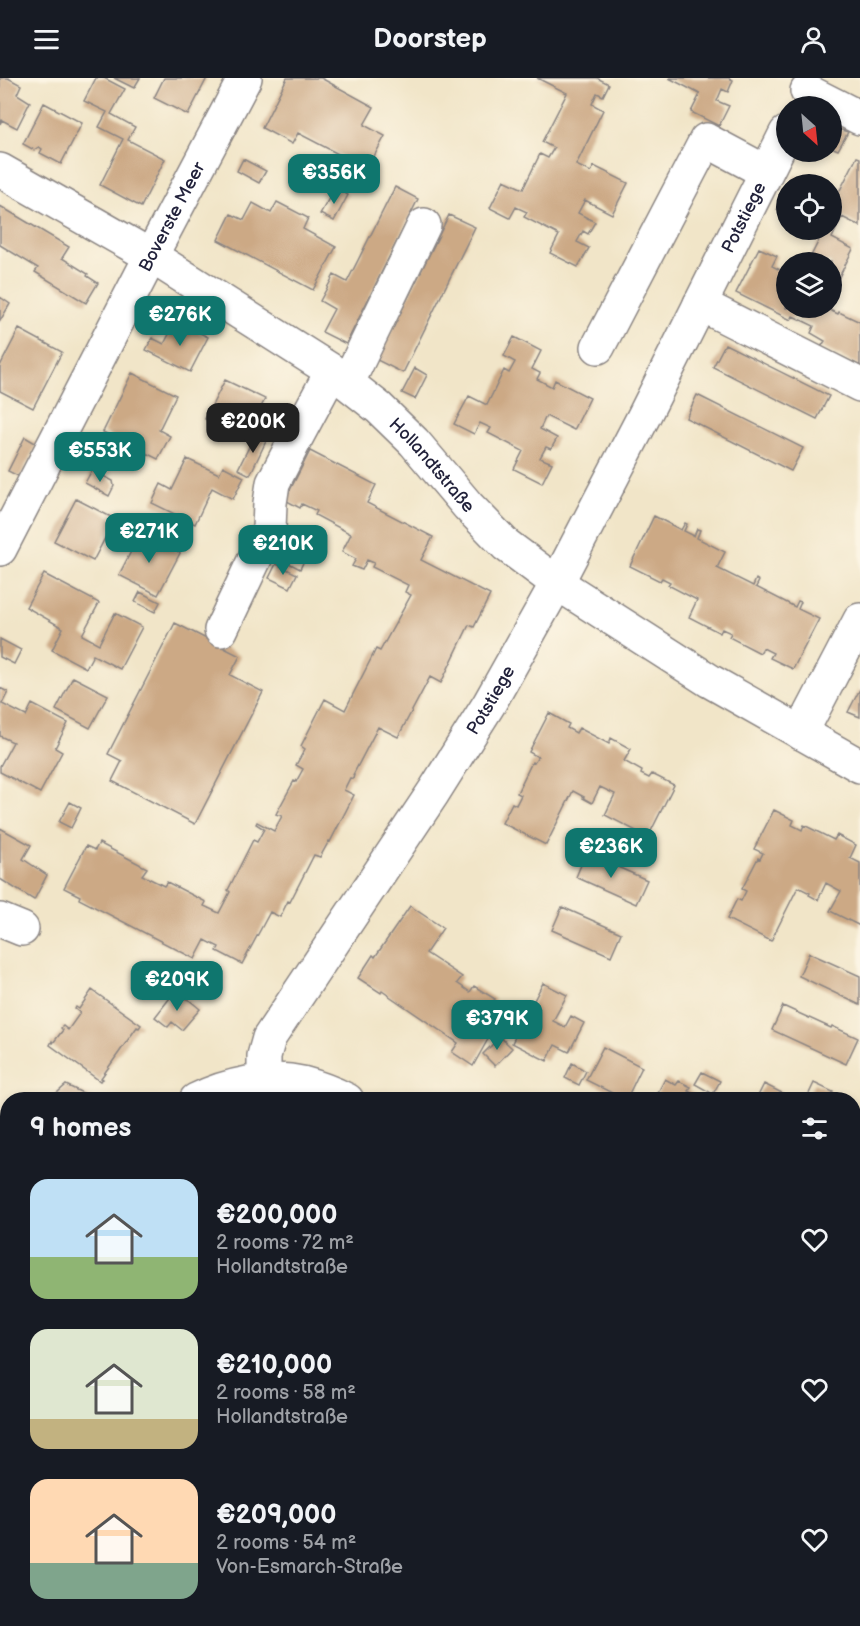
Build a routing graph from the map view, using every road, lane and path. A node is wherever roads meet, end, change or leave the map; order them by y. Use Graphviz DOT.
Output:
graph roads {
  1 [pos="245,78"];
  2 [pos="807,92"];
  3 [pos="860,118"];
  4 [pos="776,152"];
  5 [pos="0,171"];
  6 [pos="766,172"];
  7 [pos="424,225"];
  8 [pos="151,256"];
  9 [pos="700,304"];
  10 [pos="598,347"];
  11 [pos="340,377"];
  12 [pos="860,385"];
  13 [pos="0,549"];
  14 [pos="557,583"];
  15 [pos="860,620"];
  16 [pos="221,630"];
  17 [pos="801,733"];
  18 [pos="860,766"];
  19 [pos="264,1080"];
  20 [pos="211,1092"];
  21 [pos="325,1092"];
  1 -- 8 [label="street, Boverste Meer"];
  2 -- 3 [label="street"];
  4 -- 6 [label="street, Potstiege"];
  5 -- 8 [label="street, Hollandtstraße"];
  6 -- 9 [label="street, Potstiege"];
  6 -- 10 [label="street"];
  7 -- 11 [label="street"];
  8 -- 11 [label="street, Hollandtstraße"];
  8 -- 13 [label="street, Boverste Meer"];
  9 -- 12 [label="street"];
  9 -- 14 [label="street, Potstiege"];
  11 -- 14 [label="street, Hollandtstraße"];
  11 -- 16 [label="street"];
  14 -- 17 [label="street, Hollandtstraße"];
  14 -- 19 [label="street, Potstiege"];
  15 -- 17 [label="street"];
  17 -- 18 [label="street, Hollandtstraße"];
  19 -- 20 [label="street"];
  19 -- 21 [label="street"];
}
